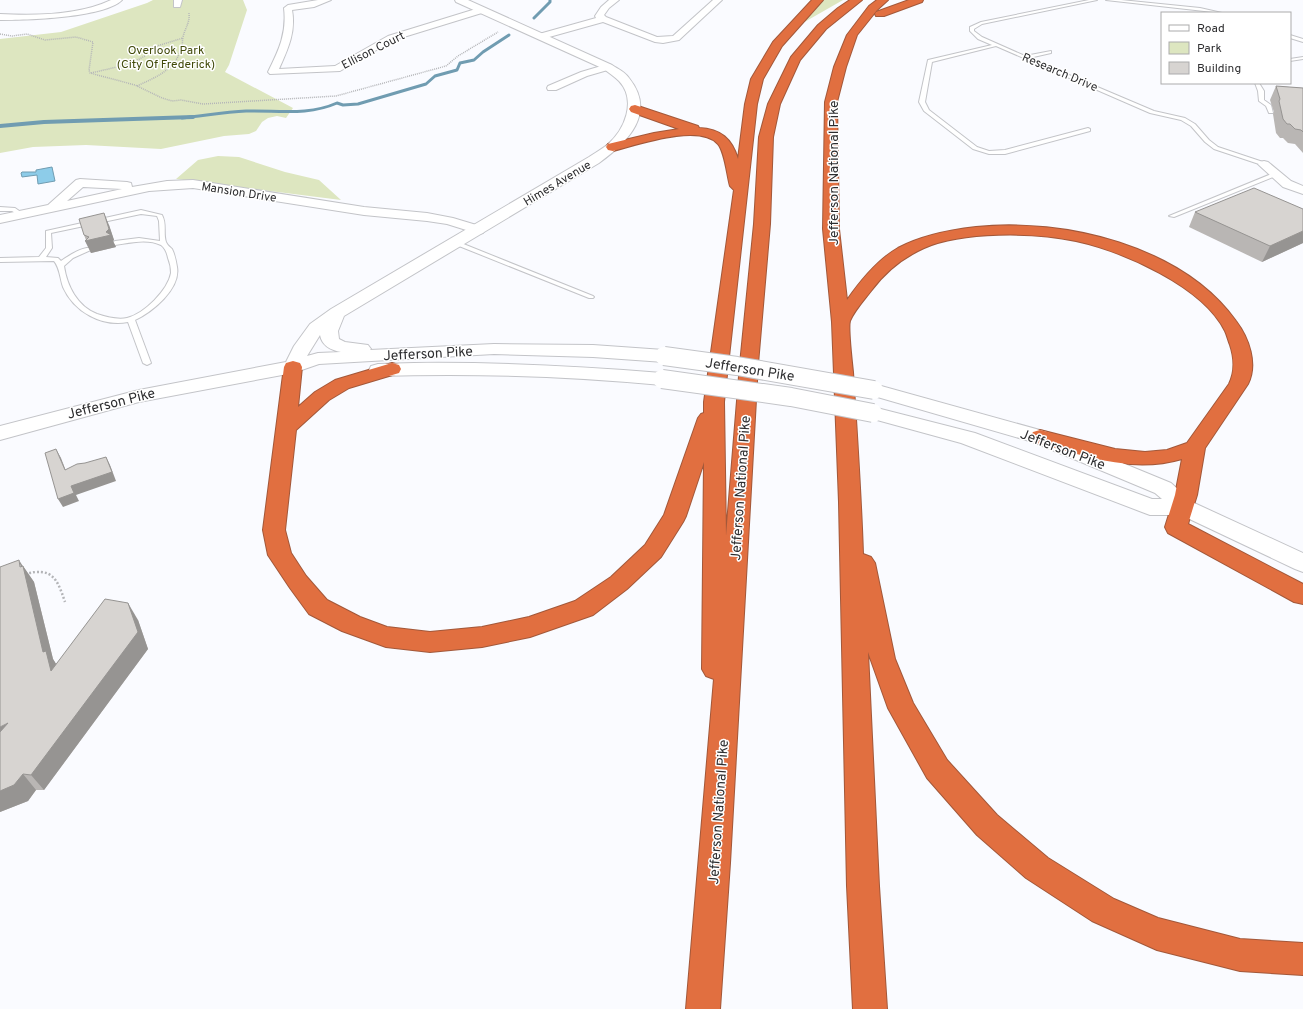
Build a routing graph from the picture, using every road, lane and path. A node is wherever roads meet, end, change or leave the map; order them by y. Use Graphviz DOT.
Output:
graph roads {
  1 [pos="118,0"];
  2 [pos="327,0"];
  3 [pos="460,0"];
  4 [pos="615,0"];
  5 [pos="718,0"];
  6 [pos="818,0"];
  7 [pos="852,0"];
  8 [pos="857,0"];
  9 [pos="883,0"];
  10 [pos="895,0"];
  11 [pos="918,0"];
  12 [pos="1095,0"];
  13 [pos="1108,0"];
  14 [pos="178,2"];
  15 [pos="286,4"];
  16 [pos="482,10"];
  17 [pos="1215,12"];
  18 [pos="880,14"];
  19 [pos="0,17"];
  20 [pos="603,19"];
  21 [pos="501,31"];
  22 [pos="0,34"];
  23 [pos="542,36"];
  24 [pos="1291,36"];
  25 [pos="183,38"];
  26 [pos="1303,41"];
  27 [pos="851,42"];
  28 [pos="777,44"];
  29 [pos="996,45"];
  30 [pos="1049,52"];
  31 [pos="1025,57"];
  32 [pos="1303,58"];
  33 [pos="1291,60"];
  34 [pos="608,67"];
  35 [pos="91,73"];
  36 [pos="1258,84"];
  37 [pos="136,86"];
  38 [pos="552,88"];
  39 [pos="636,109"];
  40 [pos="1271,112"];
  41 [pos="1088,130"];
  42 [pos="712,135"];
  43 [pos="613,147"];
  44 [pos="1264,164"];
  45 [pos="1276,174"];
  46 [pos="149,187"];
  47 [pos="1303,190"];
  48 [pos="740,201"];
  49 [pos="52,208"];
  50 [pos="0,209"];
  51 [pos="22,215"];
  52 [pos="1172,216"];
  53 [pos="0,219"];
  54 [pos="478,230"];
  55 [pos="115,243"];
  56 [pos="456,243"];
  57 [pos="163,244"];
  58 [pos="90,249"];
  59 [pos="41,259"];
  60 [pos="0,260"];
  61 [pos="61,265"];
  62 [pos="591,297"];
  63 [pos="337,313"];
  64 [pos="131,319"];
  65 [pos="841,322"];
  66 [pos="494,349"];
  67 [pos="147,363"];
  68 [pos="293,367"];
  69 [pos="392,370"];
  70 [pos="714,402"];
  71 [pos="286,428"];
  72 [pos="0,433"];
  73 [pos="1040,437"];
  74 [pos="1195,448"];
  75 [pos="850,502"];
  76 [pos="1184,507"];
  77 [pos="1303,563"];
  78 [pos="24,574"];
  79 [pos="1303,594"];
  80 [pos="65,602"];
  81 [pos="715,863"];
  82 [pos="1303,959"];
  83 [pos="704,1009"];
  84 [pos="870,1009"];
  1 -- 19 [label="street"];
  2 -- 15 [label="street, Ellison Court"];
  3 -- 16 [label="main road"];
  4 -- 20 [label="street"];
  5 -- 20 [label="street"];
  6 -- 28 [label="highway"];
  7 -- 28 [label="highway"];
  8 -- 81 [label="highway, Jefferson National Pike"];
  9 -- 27 [label="highway, Jefferson National Pike"];
  10 -- 18 [label="highway"];
  11 -- 18 [label="highway"];
  12 -- 29 [label="lane, Research Drive"];
  13 -- 17 [label="lane"];
  14 -- 25 [label="path"];
  15 -- 16 [label="street, Ellison Court"];
  16 -- 23 [label="main road"];
  18 -- 27 [label="highway"];
  20 -- 23 [label="street"];
  21 -- 37 [label="path"];
  22 -- 35 [label="path"];
  23 -- 34 [label="main road"];
  24 -- 26 [label="lane"];
  25 -- 35 [label="path"];
  25 -- 37 [label="path"];
  27 -- 65 [label="highway, Jefferson National Pike"];
  28 -- 48 [label="highway"];
  29 -- 31 [label="lane, Research Drive"];
  29 -- 41 [label="lane"];
  30 -- 31 [label="lane"];
  31 -- 44 [label="lane, Research Drive"];
  32 -- 33 [label="lane"];
  34 -- 38 [label="street"];
  34 -- 39 [label="main road"];
  35 -- 37 [label="path"];
  36 -- 40 [label="lane"];
  39 -- 42 [label="highway"];
  39 -- 43 [label="main road, Himes Avenue"];
  42 -- 43 [label="highway"];
  42 -- 48 [label="highway"];
  43 -- 54 [label="main road, Himes Avenue"];
  44 -- 45 [label="street"];
  45 -- 47 [label="street"];
  45 -- 52 [label="lane"];
  46 -- 49 [label="street, Mansion Drive"];
  46 -- 49 [label="street"];
  46 -- 54 [label="street, Mansion Drive"];
  48 -- 70 [label="highway"];
  49 -- 51 [label="street, Mansion Drive"];
  50 -- 51 [label="lane"];
  51 -- 53 [label="street, Mansion Drive"];
  54 -- 56 [label="main road, Himes Avenue"];
  55 -- 57 [label="lane"];
  56 -- 62 [label="lane"];
  56 -- 63 [label="main road, Himes Avenue"];
  57 -- 59 [label="lane"];
  57 -- 64 [label="lane"];
  58 -- 61 [label="lane"];
  59 -- 60 [label="lane"];
  59 -- 61 [label="lane"];
  61 -- 64 [label="lane"];
  63 -- 66 [label="main road"];
  63 -- 68 [label="main road, Himes Avenue"];
  64 -- 67 [label="lane"];
  65 -- 74 [label="highway"];
  65 -- 75 [label="highway, Jefferson National Pike"];
  66 -- 68 [label="main road, Jefferson Pike"];
  66 -- 73 [label="main road, Jefferson Pike, bridge"];
  68 -- 69 [label="main road, Jefferson Pike"];
  68 -- 71 [label="highway"];
  68 -- 72 [label="main road, Jefferson Pike"];
  69 -- 71 [label="highway"];
  69 -- 76 [label="main road, Jefferson Pike, bridge"];
  70 -- 71 [label="highway"];
  70 -- 81 [label="highway"];
  73 -- 74 [label="highway"];
  73 -- 76 [label="main road, Jefferson Pike"];
  74 -- 76 [label="highway"];
  75 -- 82 [label="highway"];
  75 -- 84 [label="highway, Jefferson National Pike"];
  76 -- 77 [label="main road, Jefferson Pike"];
  76 -- 79 [label="highway"];
  78 -- 80 [label="path"];
  81 -- 83 [label="highway, Jefferson National Pike"];
}
